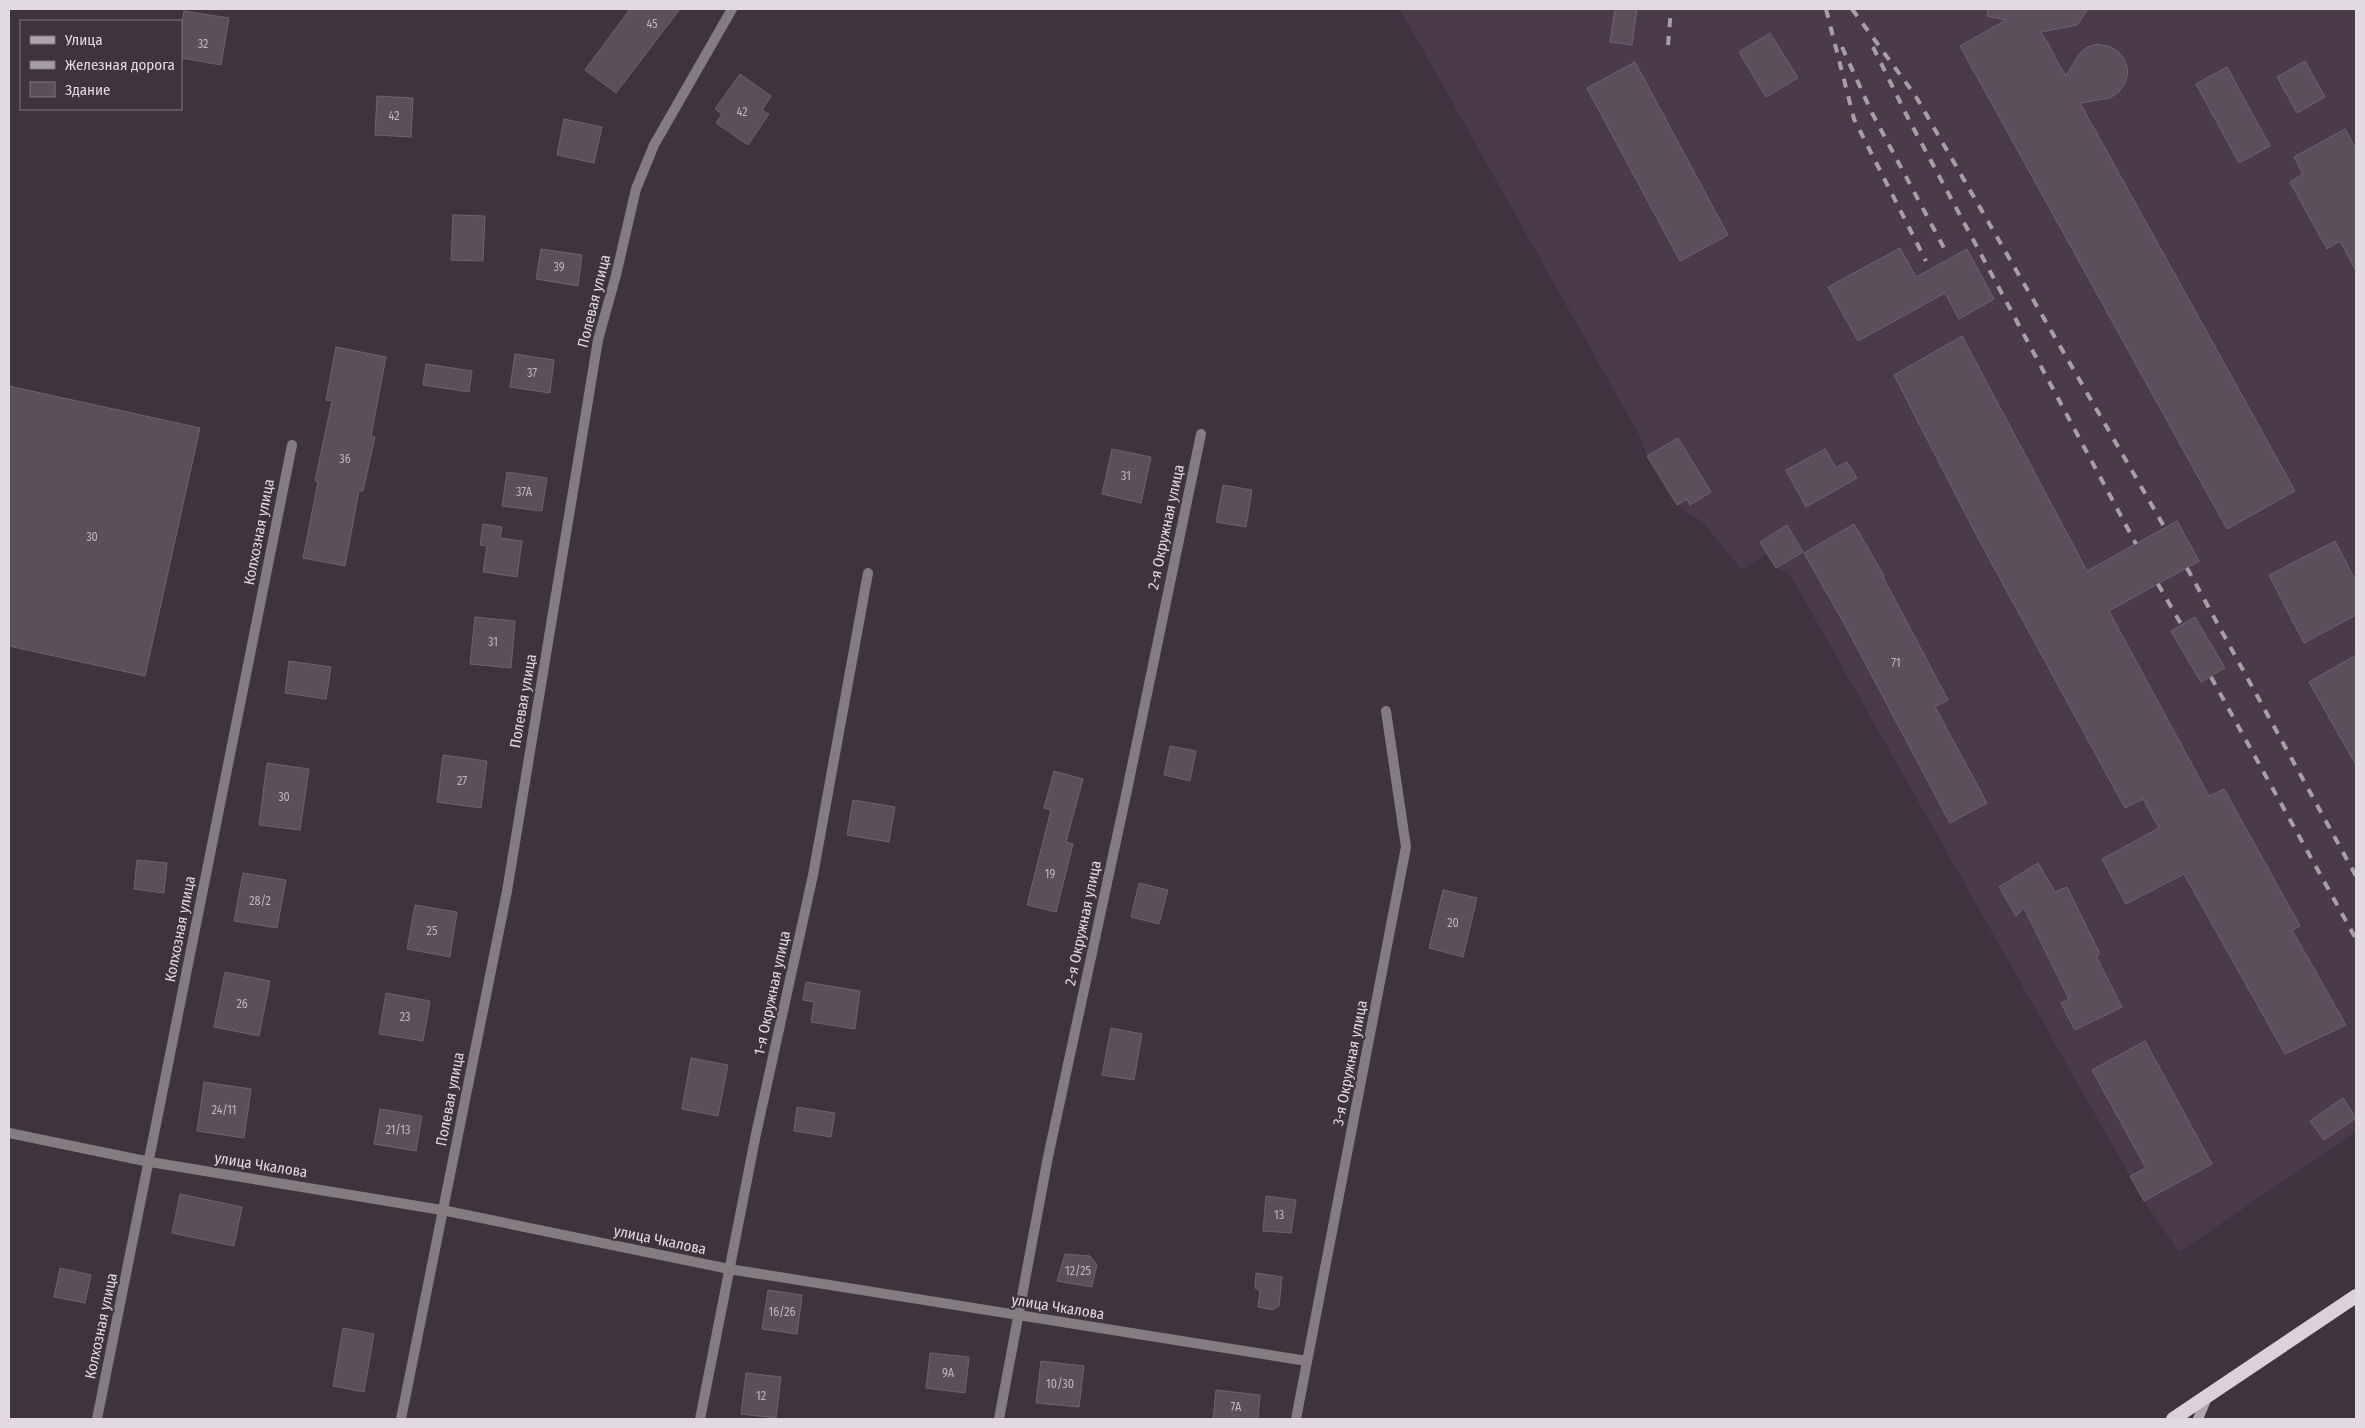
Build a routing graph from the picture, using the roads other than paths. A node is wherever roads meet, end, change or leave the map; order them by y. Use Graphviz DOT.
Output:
graph roads {
  1 [pos="732,9"];
  2 [pos="1201,434"];
  3 [pos="292,445"];
  4 [pos="868,572"];
  5 [pos="1386,711"];
  6 [pos="9,1133"];
  7 [pos="150,1162"];
  8 [pos="442,1210"];
  9 [pos="729,1270"];
  10 [pos="2356,1296"];
  11 [pos="1019,1316"];
  12 [pos="1307,1361"];
  13 [pos="2209,1395"];
  14 [pos="97,1419"];
  15 [pos="401,1419"];
  16 [pos="700,1419"];
  17 [pos="999,1419"];
  18 [pos="1296,1419"];
  19 [pos="2173,1419"];
  20 [pos="2198,1419"];
  1 -- 8 [label="street, Полевая улица"];
  2 -- 11 [label="street, 2-я Окружная улица"];
  3 -- 7 [label="street, Колхозная улица"];
  4 -- 9 [label="street, 1-я Окружная улица"];
  5 -- 12 [label="street, 3-я Окружная улица"];
  6 -- 7 [label="street, улица Чкалова"];
  7 -- 8 [label="street, улица Чкалова"];
  7 -- 14 [label="street, Колхозная улица"];
  8 -- 9 [label="street, улица Чкалова"];
  8 -- 15 [label="street, Полевая улица"];
  9 -- 11 [label="street, улица Чкалова"];
  9 -- 16 [label="street, 1-я Окружная улица"];
  10 -- 13 [label="highway"];
  11 -- 12 [label="street, улица Чкалова"];
  11 -- 17 [label="street, 2-я Окружная улица"];
  12 -- 18 [label="street, 3-я Окружная улица"];
  13 -- 19 [label="highway"];
  13 -- 20 [label="main road"];
}
